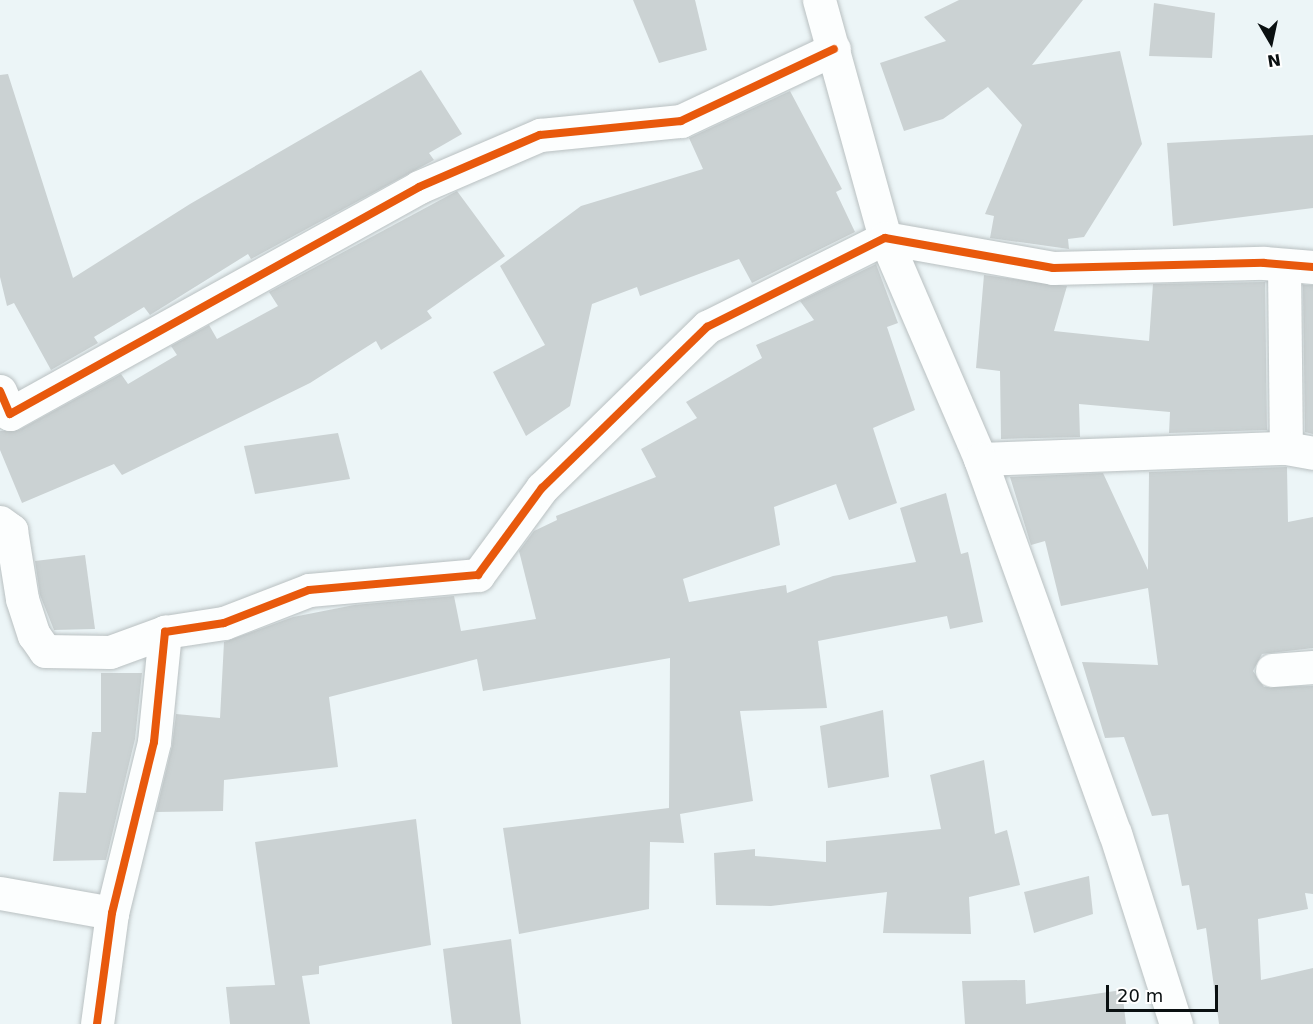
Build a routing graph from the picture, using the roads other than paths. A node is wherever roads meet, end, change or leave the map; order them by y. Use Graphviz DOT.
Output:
graph roads {
  1 [pos="819,0"];
  2 [pos="834,49"];
  3 [pos="885,238"];
  4 [pos="1298,266"];
  5 [pos="0,391"];
  6 [pos="1300,450"];
  7 [pos="980,459"];
  8 [pos="0,522"];
  9 [pos="165,632"];
  10 [pos="1313,667"];
  11 [pos="1272,670"];
  12 [pos="0,893"];
  13 [pos="112,912"];
  14 [pos="97,1024"];
  15 [pos="1176,1024"];
  1 -- 2 [label="street"];
  2 -- 3 [label="street"];
  2 -- 5 [label="street"];
  3 -- 4 [label="street"];
  3 -- 7 [label="street"];
  3 -- 9 [label="street"];
  4 -- 6 [label="street"];
  6 -- 7 [label="street"];
  7 -- 15 [label="street"];
  8 -- 9 [label="street"];
  9 -- 13 [label="street"];
  10 -- 11 [label="street"];
  12 -- 13 [label="street"];
  13 -- 14 [label="street"];
}
